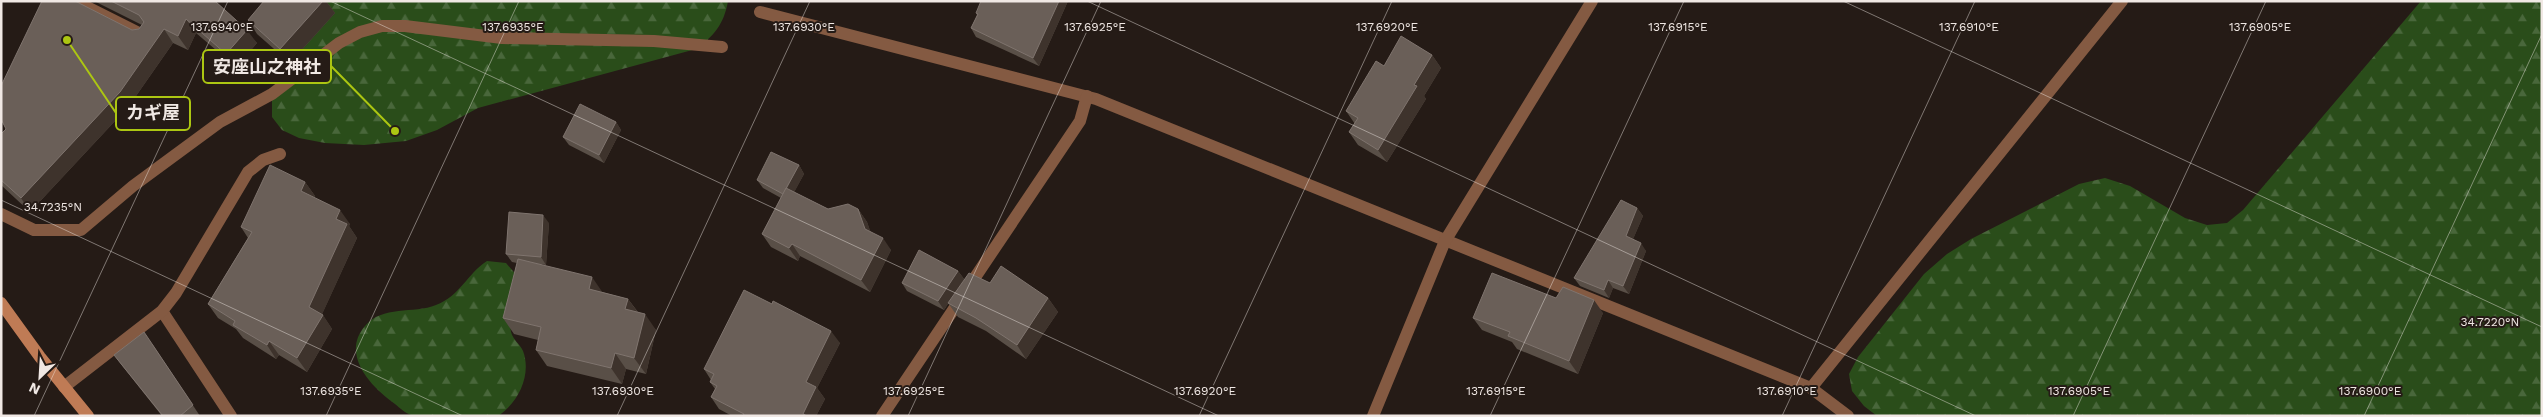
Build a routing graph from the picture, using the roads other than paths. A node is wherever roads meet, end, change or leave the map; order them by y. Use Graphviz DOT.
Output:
graph roads {
  1 [pos="75,1"];
  2 [pos="1592,1"];
  3 [pos="2122,1"];
  4 [pos="760,12"];
  5 [pos="145,36"];
  6 [pos="722,47"];
  7 [pos="1087,96"];
  8 [pos="280,154"];
  9 [pos="1,214"];
  10 [pos="1445,241"];
  11 [pos="1,303"];
  12 [pos="162,312"];
  13 [pos="64,387"];
  14 [pos="1811,388"];
  15 [pos="88,416"];
  16 [pos="230,416"];
  17 [pos="882,416"];
  18 [pos="1373,416"];
  19 [pos="1848,416"];
  1 -- 5 [label="street"];
  2 -- 10 [label="street"];
  3 -- 14 [label="street"];
  4 -- 7 [label="street"];
  6 -- 9 [label="street"];
  7 -- 10 [label="street"];
  7 -- 17 [label="street"];
  8 -- 12 [label="street"];
  10 -- 14 [label="street"];
  10 -- 18 [label="street"];
  11 -- 13 [label="main road"];
  12 -- 13 [label="street"];
  12 -- 16 [label="street"];
  13 -- 15 [label="main road"];
  14 -- 19 [label="street"];
}
